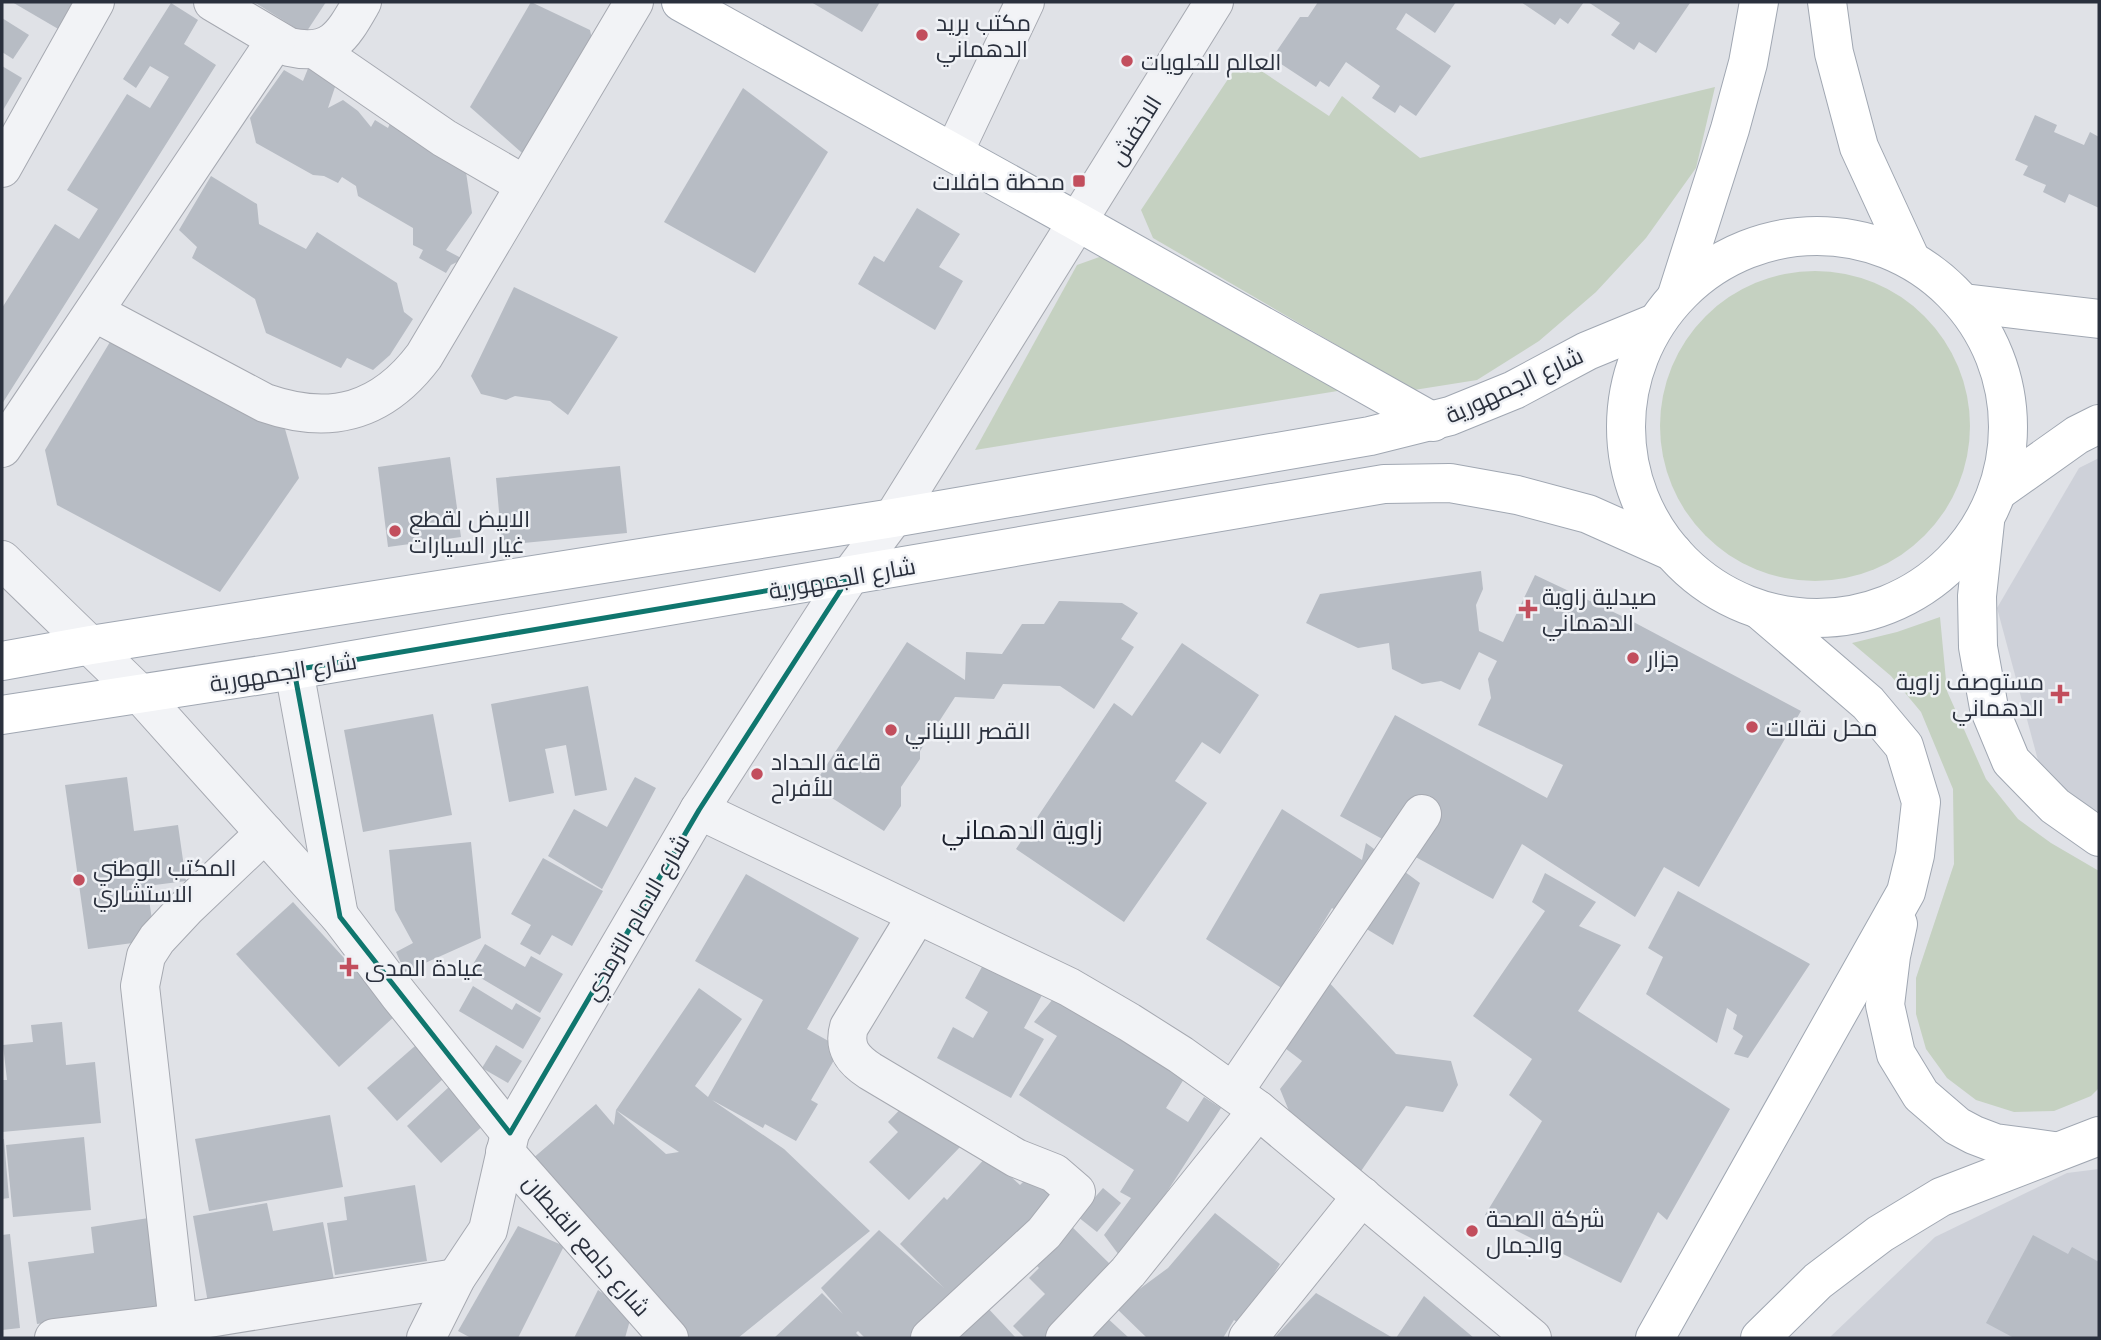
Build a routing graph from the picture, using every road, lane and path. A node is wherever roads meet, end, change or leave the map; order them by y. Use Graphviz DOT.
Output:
graph roads {
  1 [pos="95,2"];
  2 [pos="213,2"];
  3 [pos="362,2"];
  4 [pos="634,2"];
  5 [pos="681,2"];
  6 [pos="1025,2"];
  7 [pos="1214,2"];
  8 [pos="1759,2"];
  9 [pos="1827,2"];
  10 [pos="276,40"];
  11 [pos="316,50"];
  12 [pos="954,152"];
  13 [pos="2,168"];
  14 [pos="525,185"];
  15 [pos="1078,222"];
  16 [pos="1911,260"];
  17 [pos="1964,303"];
  18 [pos="1666,309"];
  19 [pos="94,312"];
  20 [pos="2099,319"];
  21 [pos="1433,422"];
  22 [pos="2099,424"];
  23 [pos="2,448"];
  24 [pos="1992,505"];
  25 [pos="892,518"];
  26 [pos="1673,552"];
  27 [pos="2,560"];
  28 [pos="849,577"];
  29 [pos="1759,609"];
  30 [pos="91,645"];
  31 [pos="2,661"];
  32 [pos="295,670"];
  33 [pos="141,695"];
  34 [pos="2,715"];
  35 [pos="699,810"];
  36 [pos="1422,814"];
  37 [pos="265,833"];
  38 [pos="2099,837"];
  39 [pos="1906,892"];
  40 [pos="917,915"];
  41 [pos="340,917"];
  42 [pos="1246,1101"];
  43 [pos="2084,1140"];
  44 [pos="508,1143"];
  45 [pos="1362,1196"];
  46 [pos="456,1278"];
  47 [pos="180,1331"];
  48 [pos="1764,1337"];
  49 [pos="54,1338"];
  50 [pos="426,1338"];
  51 [pos="669,1338"];
  52 [pos="930,1338"];
  53 [pos="1065,1338"];
  54 [pos="1248,1338"];
  55 [pos="1532,1338"];
  56 [pos="1655,1338"];
  1 -- 13 [label="street"];
  2 -- 10 [label="street"];
  3 -- 11 [label="street"];
  4 -- 14 [label="street"];
  5 -- 12 [label="main road"];
  6 -- 12 [label="street"];
  7 -- 15 [label="street, الاخفش"];
  8 -- 18 [label="main road"];
  9 -- 16 [label="main road"];
  10 -- 11 [label="street"];
  10 -- 19 [label="street"];
  11 -- 14 [label="street"];
  12 -- 15 [label="main road"];
  14 -- 19 [label="street"];
  15 -- 21 [label="main road"];
  15 -- 25 [label="street, الاخفش"];
  16 -- 17 [label="main road"];
  16 -- 18 [label="main road"];
  17 -- 20 [label="main road"];
  17 -- 24 [label="main road"];
  18 -- 21 [label="main road, شارع الجمهورية"];
  18 -- 26 [label="main road"];
  19 -- 23 [label="street"];
  21 -- 25 [label="main road, شارع الجمهورية"];
  22 -- 24 [label="main road"];
  24 -- 29 [label="main road"];
  24 -- 38 [label="main road"];
  25 -- 28 [label="street, شارع الامام الترمذي"];
  25 -- 30 [label="main road, شارع الجمهورية"];
  26 -- 28 [label="main road, شارع الجمهورية"];
  26 -- 29 [label="main road"];
  27 -- 30 [label="street, شارع جامع القبطان"];
  28 -- 32 [label="main road, شارع الجمهورية"];
  28 -- 35 [label="street, شارع الامام الترمذي"];
  29 -- 39 [label="main road"];
  30 -- 31 [label="main road, شارع الجمهورية"];
  30 -- 33 [label="street, شارع جامع القبطان"];
  32 -- 33 [label="main road, شارع الجمهورية"];
  32 -- 41 [label="street"];
  33 -- 34 [label="main road, شارع الجمهورية"];
  33 -- 37 [label="street, شارع جامع القبطان"];
  35 -- 40 [label="street"];
  35 -- 44 [label="street, شارع الامام الترمذي"];
  36 -- 42 [label="street"];
  37 -- 41 [label="street, شارع جامع القبطان"];
  37 -- 47 [label="street"];
  39 -- 43 [label="main road"];
  39 -- 56 [label="main road"];
  40 -- 42 [label="street"];
  40 -- 52 [label="street"];
  41 -- 44 [label="street, شارع جامع القبطان"];
  42 -- 45 [label="street"];
  42 -- 53 [label="street"];
  43 -- 48 [label="main road"];
  44 -- 46 [label="street, شارع الامام الترمذي"];
  44 -- 51 [label="street, شارع جامع القبطان"];
  45 -- 54 [label="street"];
  45 -- 55 [label="street"];
  46 -- 47 [label="street"];
  46 -- 50 [label="street, شارع الامام الترمذي"];
  47 -- 49 [label="street"];
}
